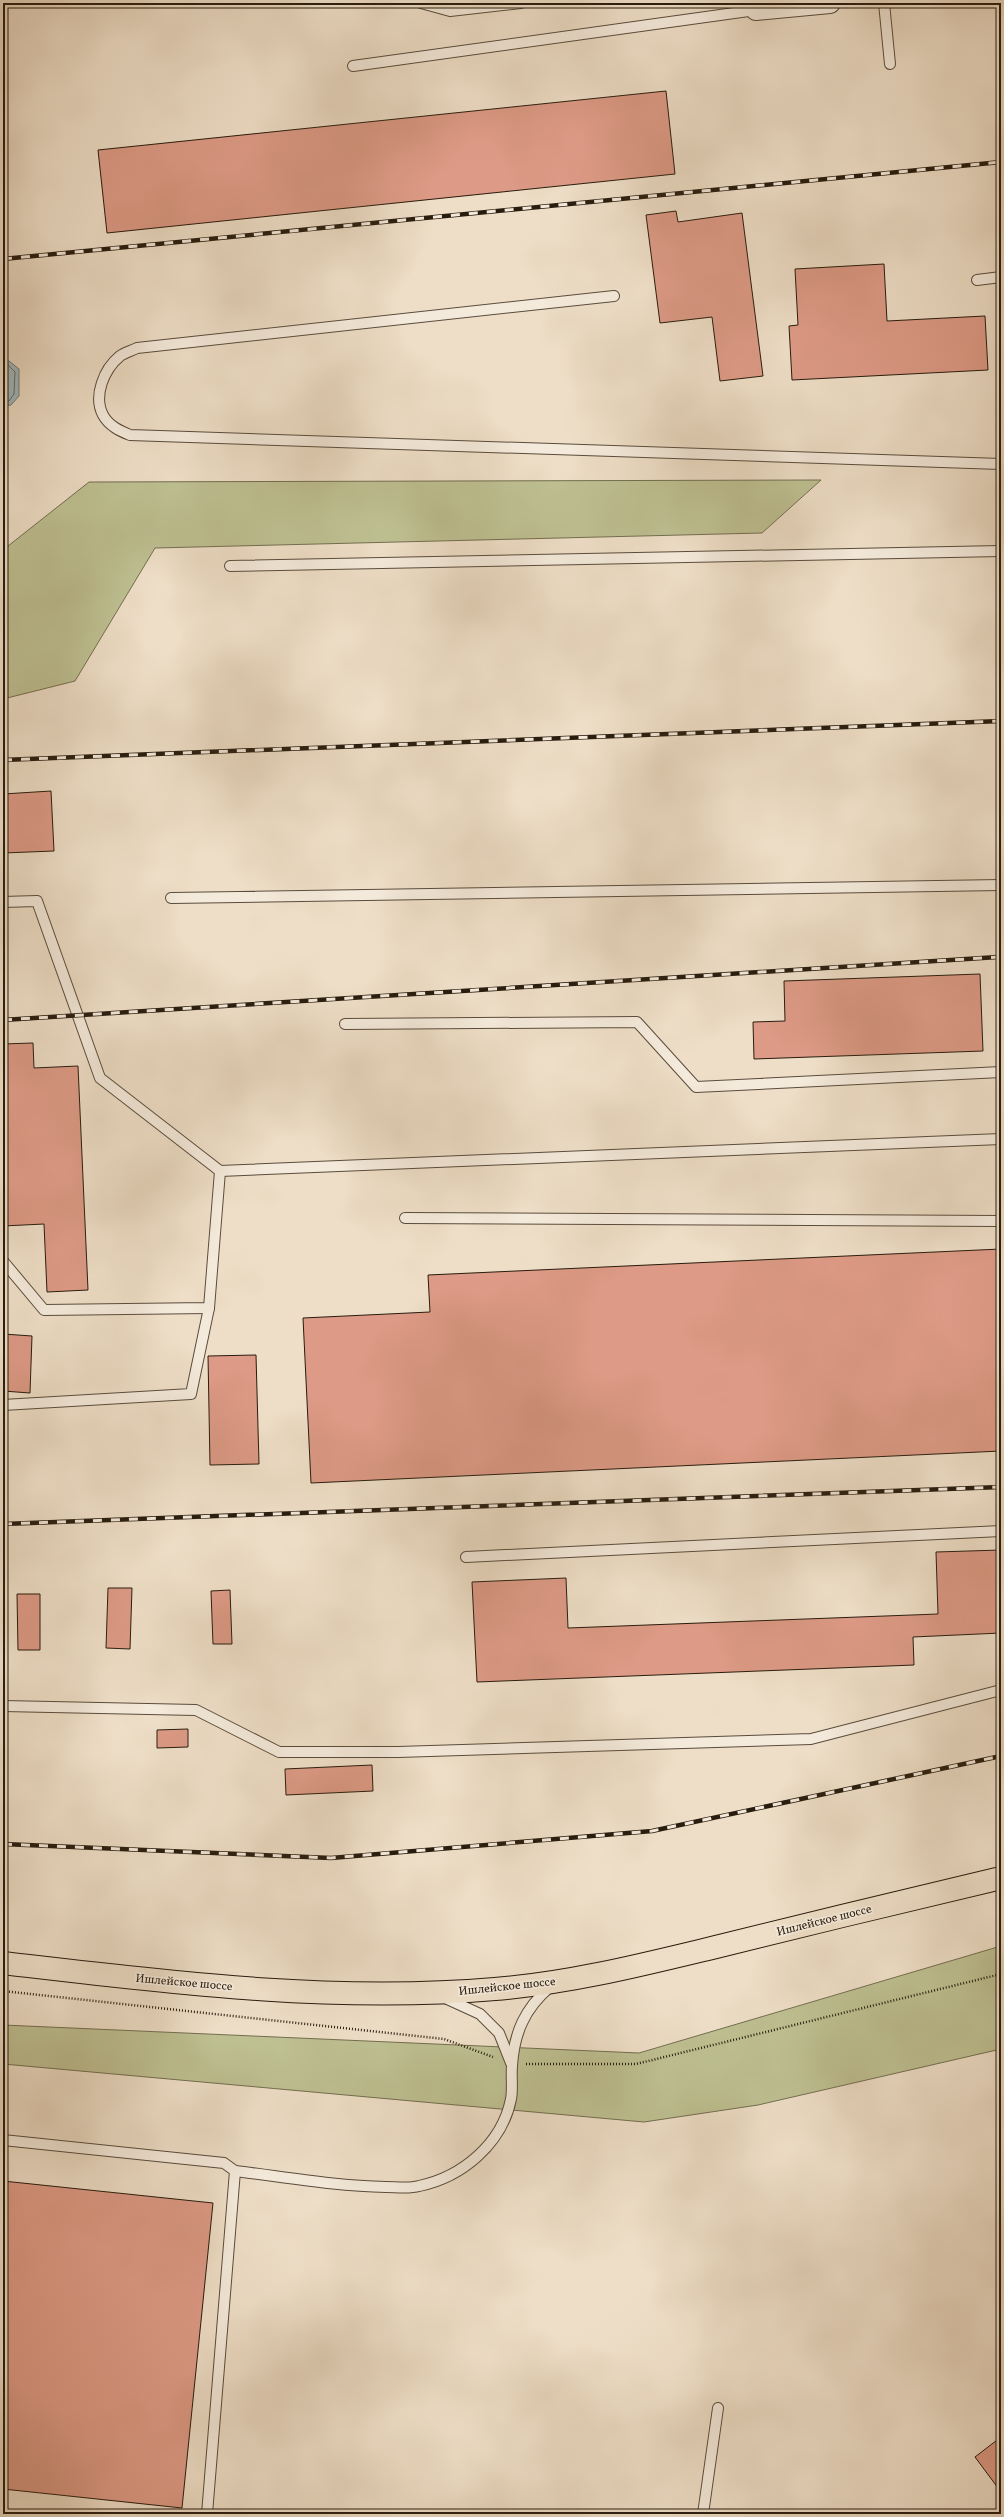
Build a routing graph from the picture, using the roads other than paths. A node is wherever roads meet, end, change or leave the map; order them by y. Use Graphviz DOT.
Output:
graph roads {
  1 [pos="421,3"];
  2 [pos="521,3"];
  3 [pos="830,3"];
  4 [pos="884,3"];
  5 [pos="754,6"];
  6 [pos="890,64"];
  7 [pos="353,66"];
  8 [pos="1001,277"];
  9 [pos="977,280"];
  10 [pos="614,296"];
  11 [pos="1001,464"];
  12 [pos="1001,551"];
  13 [pos="230,566"];
  14 [pos="1001,885"];
  15 [pos="171,898"];
  16 [pos="3,902"];
  17 [pos="345,1024"];
  18 [pos="1001,1072"];
  19 [pos="1001,1139"];
  20 [pos="220,1171"];
  21 [pos="405,1218"];
  22 [pos="1001,1221"];
  23 [pos="3,1261"];
  24 [pos="209,1308"];
  25 [pos="3,1405"];
  26 [pos="1001,1531"];
  27 [pos="466,1557"];
  28 [pos="1001,1690"];
  29 [pos="3,1706"];
  30 [pos="1001,1878"];
  31 [pos="3,1963"];
  32 [pos="556,1981"];
  33 [pos="427,1993"];
  34 [pos="512,2064"];
  35 [pos="3,2140"];
  36 [pos="235,2172"];
  37 [pos="718,2408"];
  38 [pos="207,2514"];
  39 [pos="703,2514"];
  1 -- 2 [label="lane"];
  3 -- 5 [label="street"];
  4 -- 6 [label="lane"];
  5 -- 7 [label="lane"];
  8 -- 9 [label="lane"];
  10 -- 11 [label="lane"];
  12 -- 13 [label="lane"];
  14 -- 15 [label="lane"];
  16 -- 20 [label="lane"];
  17 -- 18 [label="lane"];
  19 -- 20 [label="lane"];
  20 -- 24 [label="lane"];
  21 -- 22 [label="lane"];
  23 -- 24 [label="lane"];
  24 -- 25 [label="lane"];
  26 -- 27 [label="lane"];
  28 -- 29 [label="lane"];
  30 -- 32 [label="main road, Ишлейское шоссе"];
  31 -- 33 [label="main road, Ишлейское шоссе"];
  32 -- 33 [label="main road, Ишлейское шоссе"];
  32 -- 34 [label="lane"];
  33 -- 34 [label="lane"];
  34 -- 36 [label="lane"];
  35 -- 36 [label="lane"];
  36 -- 38 [label="lane"];
  37 -- 39 [label="lane"];
}
